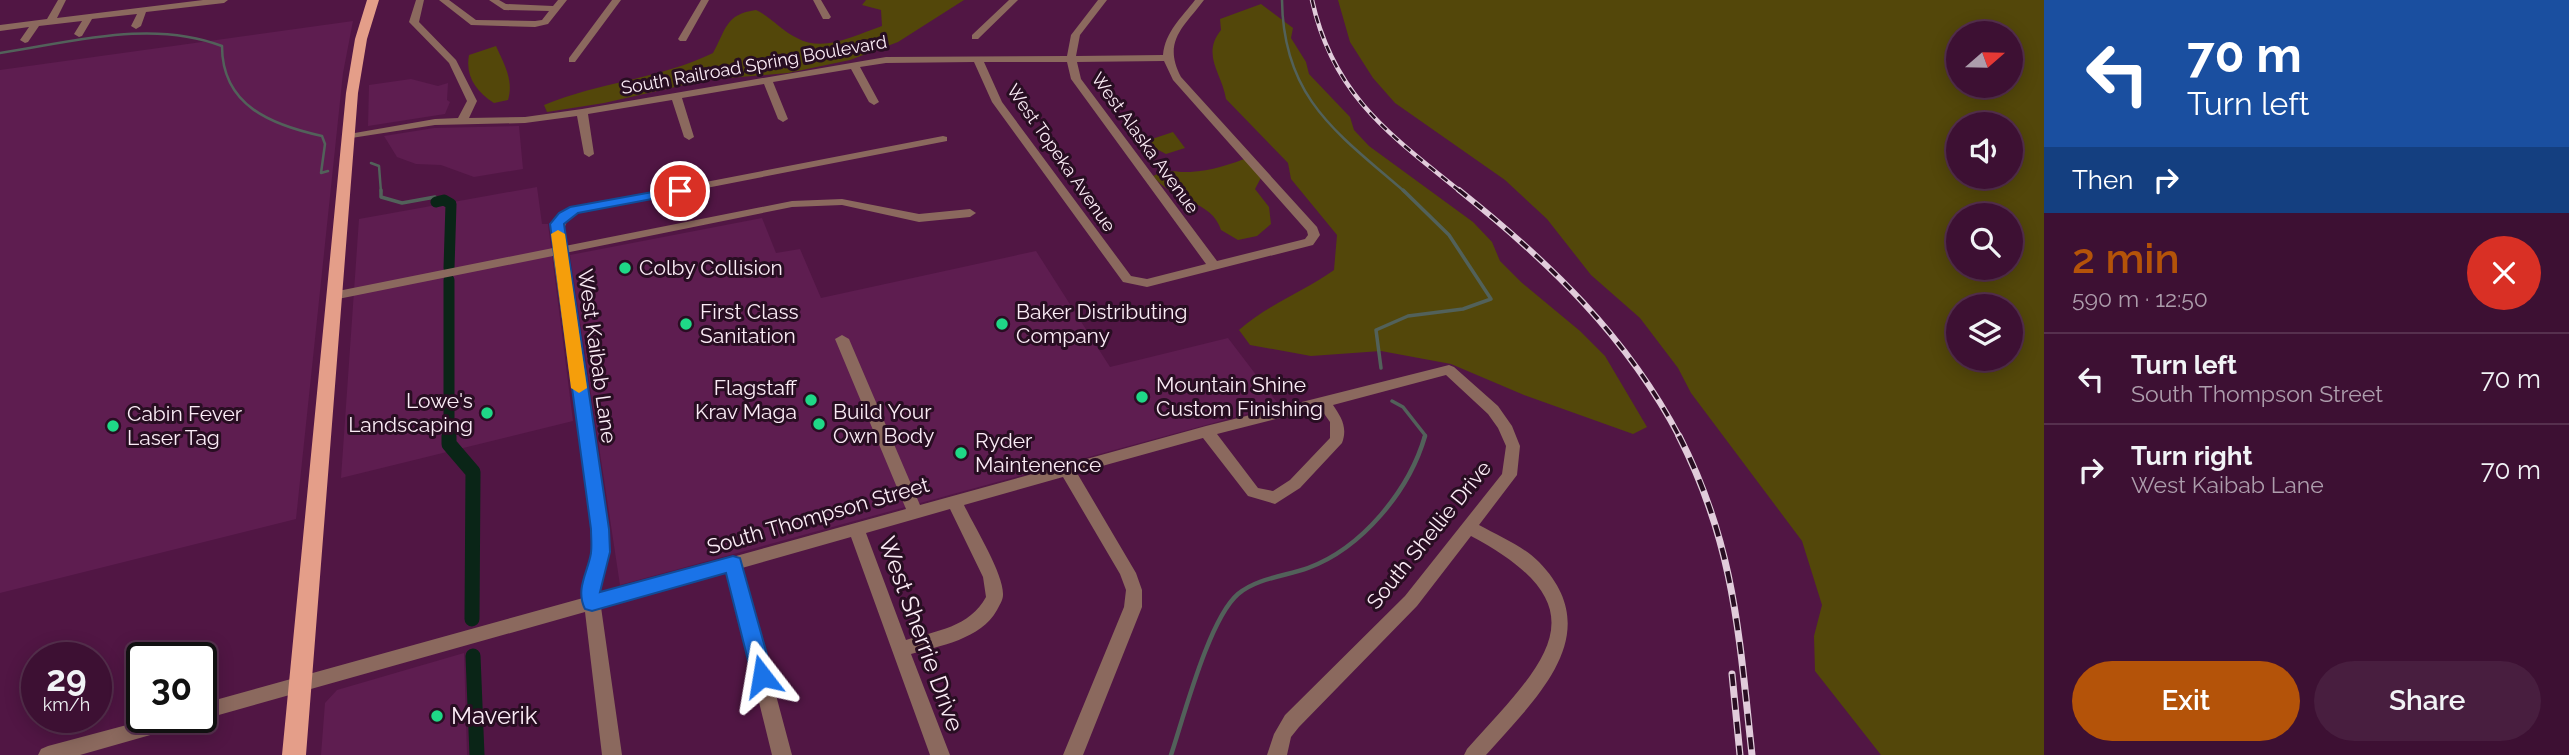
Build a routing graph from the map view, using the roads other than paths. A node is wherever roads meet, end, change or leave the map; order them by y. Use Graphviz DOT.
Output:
graph roads {
  1 [pos="62,0"];
  2 [pos="223,0"];
  3 [pos="373,0"];
  4 [pos="493,0"];
  5 [pos="563,0"];
  6 [pos="617,0"];
  7 [pos="705,0"];
  8 [pos="817,0"];
  9 [pos="1014,0"];
  10 [pos="1103,0"];
  11 [pos="1200,0"];
  12 [pos="443,1"];
  13 [pos="419,3"];
  14 [pos="159,4"];
  15 [pos="143,9"];
  16 [pos="556,9"];
  17 [pos="89,16"];
  18 [pos="826,17"];
  19 [pos="51,21"];
  20 [pos="36,23"];
  21 [pos="136,26"];
  22 [pos="0,28"];
  23 [pos="79,34"];
  24 [pos="975,37"];
  25 [pos="683,39"];
  26 [pos="25,40"];
  27 [pos="977,58"];
  28 [pos="1070,58"];
  29 [pos="1166,58"];
  30 [pos="572,60"];
  31 [pos="854,65"];
  32 [pos="767,80"];
  33 [pos="676,96"];
  34 [pos="874,102"];
  35 [pos="582,112"];
  36 [pos="783,119"];
  37 [pos="463,121"];
  38 [pos="689,136"];
  39 [pos="349,137"];
  40 [pos="943,139"];
  41 [pos="589,154"];
  42 [pos="970,213"];
  43 [pos="559,253"];
  44 [pos="1215,267"];
  45 [pos="333,296"];
  46 [pos="842,339"];
  47 [pos="1449,370"];
  48 [pos="1324,403"];
  49 [pos="1206,431"];
  50 [pos="1067,470"];
  51 [pos="955,502"];
  52 [pos="915,513"];
  53 [pos="1469,527"];
  54 [pos="856,529"];
  55 [pos="733,563"];
  56 [pos="592,603"];
  57 [pos="901,649"];
  58 [pos="300,685"];
  59 [pos="217,708"];
  60 [pos="128,733"];
  61 [pos="48,755"];
  62 [pos="294,755"];
  63 [pos="612,755"];
  64 [pos="782,755"];
  65 [pos="940,755"];
  66 [pos="1073,755"];
  67 [pos="1277,755"];
  68 [pos="1474,755"];
  1 -- 19 [label="street"];
  2 -- 14 [label="street"];
  3 -- 39 [label="main road"];
  4 -- 16 [label="street"];
  5 -- 16 [label="street"];
  6 -- 30 [label="street"];
  7 -- 25 [label="street"];
  8 -- 18 [label="street"];
  9 -- 24 [label="street"];
  10 -- 28 [label="street, West Alaska Avenue"];
  11 -- 29 [label="street"];
  12 -- 13 [label="street"];
  12 -- 16 [label="street"];
  13 -- 37 [label="street"];
  14 -- 15 [label="street"];
  15 -- 17 [label="street"];
  15 -- 21 [label="street"];
  17 -- 19 [label="street"];
  17 -- 23 [label="street"];
  19 -- 20 [label="street"];
  20 -- 22 [label="street"];
  20 -- 26 [label="street"];
  27 -- 28 [label="street, South Railroad Spring Boulevard"];
  27 -- 31 [label="street, South Railroad Spring Boulevard"];
  27 -- 44 [label="street, West Topeka Avenue"];
  28 -- 29 [label="street, South Railroad Spring Boulevard"];
  28 -- 44 [label="street, West Alaska Avenue"];
  29 -- 44 [label="street"];
  31 -- 32 [label="street, South Railroad Spring Boulevard"];
  31 -- 34 [label="street"];
  32 -- 33 [label="street, South Railroad Spring Boulevard"];
  32 -- 36 [label="street"];
  33 -- 35 [label="street, South Railroad Spring Boulevard"];
  33 -- 38 [label="street"];
  35 -- 37 [label="street, South Railroad Spring Boulevard"];
  35 -- 41 [label="street"];
  37 -- 39 [label="street, South Railroad Spring Boulevard"];
  39 -- 45 [label="main road"];
  40 -- 43 [label="street"];
  42 -- 43 [label="street, West Kaibab Lane"];
  43 -- 45 [label="street"];
  43 -- 56 [label="street, West Kaibab Lane"];
  45 -- 58 [label="main road"];
  46 -- 52 [label="street"];
  47 -- 48 [label="street, South Thompson Street"];
  47 -- 53 [label="street, South Shellie Drive"];
  48 -- 49 [label="street, South Thompson Street"];
  48 -- 49 [label="street"];
  49 -- 50 [label="street, South Thompson Street"];
  50 -- 51 [label="street, South Thompson Street"];
  50 -- 66 [label="street"];
  51 -- 52 [label="street, South Thompson Street"];
  51 -- 57 [label="street"];
  52 -- 54 [label="street, South Thompson Street"];
  53 -- 67 [label="street, South Shellie Drive"];
  53 -- 68 [label="street"];
  54 -- 55 [label="street, South Thompson Street"];
  54 -- 57 [label="street, West Sherrie Drive"];
  55 -- 56 [label="street, South Thompson Street"];
  55 -- 64 [label="street"];
  56 -- 58 [label="street, South Thompson Street"];
  56 -- 63 [label="street, West Kaibab Lane"];
  57 -- 65 [label="street, West Sherrie Drive"];
  58 -- 59 [label="street, South Thompson Street"];
  58 -- 62 [label="main road"];
  60 -- 61 [label="street"];
}
